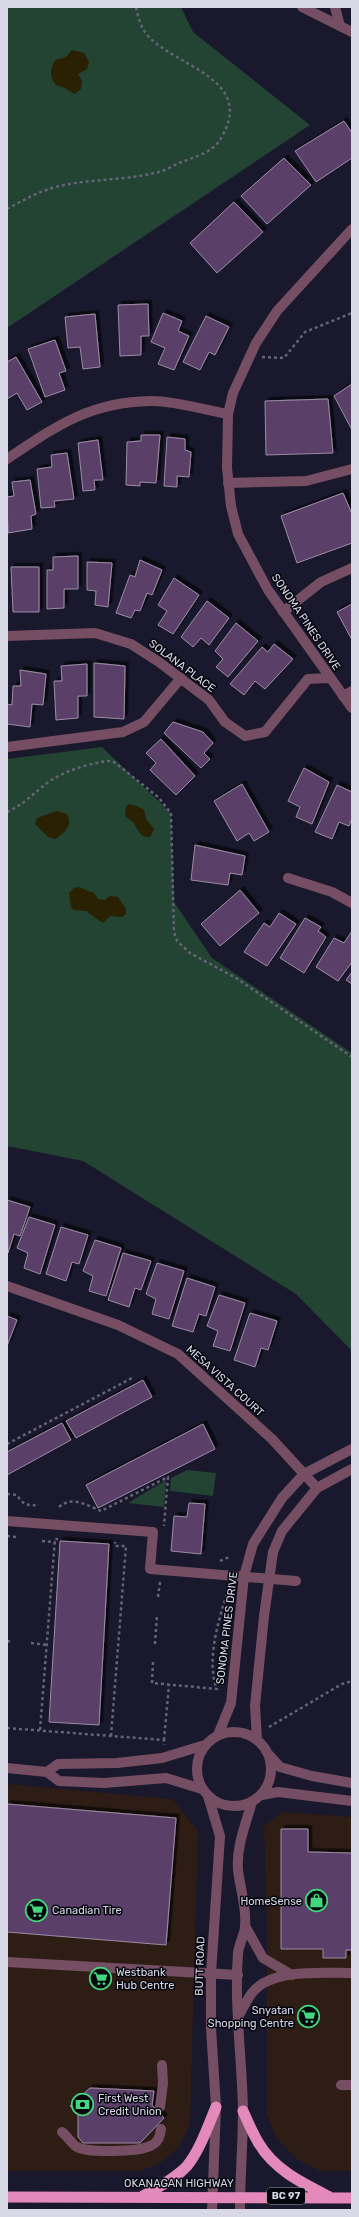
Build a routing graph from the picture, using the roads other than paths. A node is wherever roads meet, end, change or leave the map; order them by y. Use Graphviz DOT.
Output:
graph roads {
  1 [pos="302,7"];
  2 [pos="336,7"];
  3 [pos="340,26"];
  4 [pos="352,32"];
  5 [pos="352,229"];
  6 [pos="228,414"];
  7 [pos="7,459"];
  8 [pos="352,469"];
  9 [pos="228,483"];
  10 [pos="352,568"];
  11 [pos="283,612"];
  12 [pos="7,636"];
  13 [pos="181,678"];
  14 [pos="329,678"];
  15 [pos="348,694"];
  16 [pos="352,708"];
  17 [pos="7,747"];
  18 [pos="288,878"];
  19 [pos="352,903"];
  20 [pos="7,1286"];
  21 [pos="352,1449"];
  22 [pos="352,1469"];
  23 [pos="304,1474"];
  24 [pos="317,1488"];
  25 [pos="7,1521"];
  26 [pos="244,1576"];
  27 [pos="268,1578"];
  28 [pos="296,1581"];
  29 [pos="218,1735"];
  30 [pos="257,1740"];
  31 [pos="205,1745"];
  32 [pos="269,1755"];
  33 [pos="7,1768"];
  34 [pos="47,1772"];
  35 [pos="352,1783"];
  36 [pos="205,1793"];
  37 [pos="262,1794"];
  38 [pos="352,1801"];
  39 [pos="252,1802"];
  40 [pos="245,1926"];
  41 [pos="7,1962"];
  42 [pos="211,1974"];
  43 [pos="352,1974"];
  44 [pos="238,1975"];
  45 [pos="292,1975"];
  46 [pos="238,2017"];
  47 [pos="162,2065"];
  48 [pos="341,2085"];
  49 [pos="352,2085"];
  50 [pos="160,2107"];
  51 [pos="216,2107"];
  52 [pos="243,2111"];
  53 [pos="161,2130"];
  54 [pos="62,2132"];
  55 [pos="212,2196"];
  56 [pos="240,2196"];
  57 [pos="7,2197"];
  58 [pos="141,2197"];
  59 [pos="332,2198"];
  60 [pos="352,2198"];
  61 [pos="212,2210"];
  62 [pos="240,2210"];
  1 -- 3 [label="street"];
  2 -- 3 [label="street"];
  3 -- 4 [label="street"];
  5 -- 6 [label="street, SONOMA PINES DRIVE"];
  6 -- 7 [label="street"];
  6 -- 9 [label="street, SONOMA PINES DRIVE"];
  8 -- 9 [label="street"];
  9 -- 11 [label="street, SONOMA PINES DRIVE"];
  10 -- 11 [label="street"];
  11 -- 14 [label="street, SONOMA PINES DRIVE"];
  12 -- 13 [label="street, SOLANA PLACE"];
  13 -- 14 [label="street, SOLANA PLACE"];
  13 -- 17 [label="street"];
  14 -- 15 [label="street, SONOMA PINES DRIVE"];
  15 -- 16 [label="street, SONOMA PINES DRIVE"];
  18 -- 19 [label="street"];
  20 -- 23 [label="street, MESA VISTA COURT"];
  21 -- 23 [label="street, SONOMA PINES DRIVE"];
  22 -- 24 [label="street"];
  23 -- 24 [label="street, MESA VISTA COURT"];
  23 -- 26 [label="street, SONOMA PINES DRIVE"];
  24 -- 27 [label="street"];
  25 -- 26 [label="street"];
  26 -- 27 [label="street"];
  26 -- 29 [label="street, SONOMA PINES DRIVE"];
  27 -- 28 [label="street"];
  27 -- 30 [label="street"];
  29 -- 30 [label="street"];
  29 -- 31 [label="street"];
  30 -- 32 [label="street"];
  31 -- 34 [label="street"];
  31 -- 36 [label="street"];
  32 -- 35 [label="street"];
  32 -- 37 [label="street"];
  33 -- 34 [label="street"];
  34 -- 36 [label="street"];
  36 -- 39 [label="street"];
  36 -- 42 [label="street, BUTT ROAD"];
  37 -- 38 [label="street"];
  37 -- 39 [label="street"];
  39 -- 40 [label="street"];
  40 -- 44 [label="street"];
  40 -- 45 [label="street"];
  41 -- 42 [label="street"];
  42 -- 44 [label="street"];
  42 -- 51 [label="street, BUTT ROAD"];
  43 -- 45 [label="street"];
  44 -- 46 [label="street"];
  45 -- 46 [label="street"];
  46 -- 52 [label="street"];
  47 -- 50 [label="street"];
  48 -- 49 [label="street"];
  51 -- 55 [label="street, BUTT ROAD"];
  51 -- 58 [label="highway"];
  52 -- 56 [label="street"];
  52 -- 59 [label="highway"];
  53 -- 54 [label="street"];
  55 -- 56 [label="highway, OKANAGAN HIGHWAY / BC 97"];
  55 -- 58 [label="highway, OKANAGAN HIGHWAY / BC 97"];
  55 -- 61 [label="street, BUTT ROAD"];
  56 -- 59 [label="highway, OKANAGAN HIGHWAY / BC 97"];
  56 -- 62 [label="street"];
  57 -- 58 [label="highway, OKANAGAN HIGHWAY / BC 97"];
  59 -- 60 [label="highway, OKANAGAN HIGHWAY / BC 97"];
}
